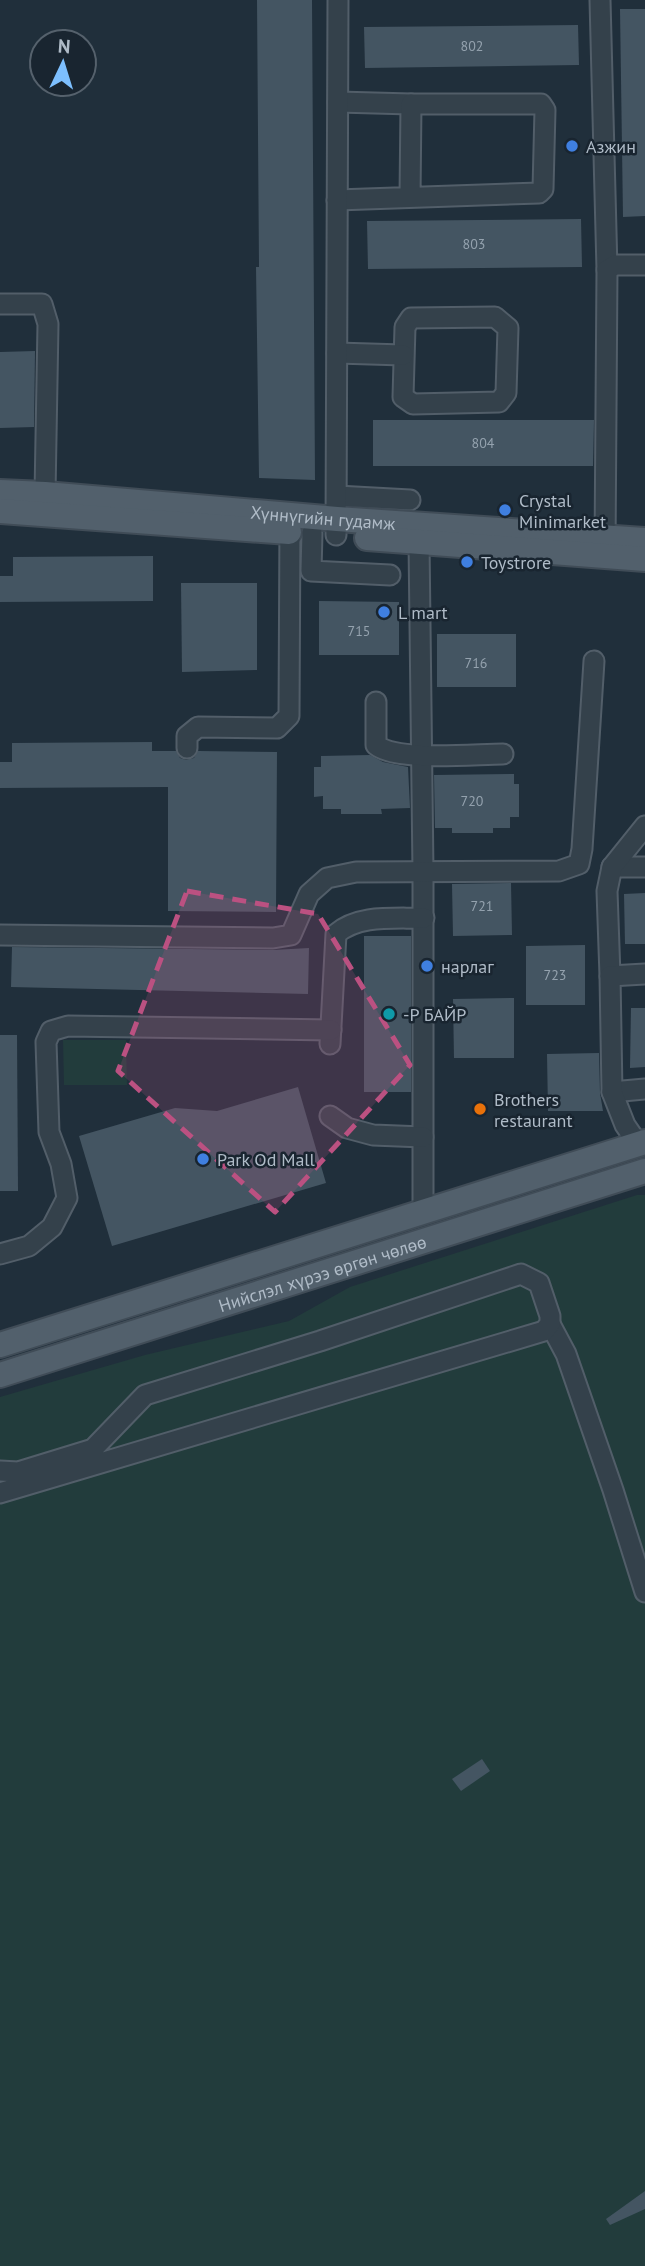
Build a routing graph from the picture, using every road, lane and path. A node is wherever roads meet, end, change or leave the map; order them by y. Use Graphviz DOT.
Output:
graph roads {
  1 [pos="338,0"];
  2 [pos="600,0"];
  3 [pos="338,102"];
  4 [pos="411,104"];
  5 [pos="410,197"];
  6 [pos="337,200"];
  7 [pos="645,265"];
  8 [pos="607,270"];
  9 [pos="0,304"];
  10 [pos="337,353"];
  11 [pos="403,355"];
  12 [pos="0,492"];
  13 [pos="45,494"];
  14 [pos="410,500"];
  15 [pos="0,511"];
  16 [pos="337,516"];
  17 [pos="297,527"];
  18 [pos="645,540"];
  19 [pos="419,542"];
  20 [pos="605,546"];
  21 [pos="645,559"];
  22 [pos="390,575"];
  23 [pos="594,661"];
  24 [pos="376,702"];
  25 [pos="187,748"];
  26 [pos="503,754"];
  27 [pos="422,755"];
  28 [pos="645,826"];
  29 [pos="612,867"];
  30 [pos="645,867"];
  31 [pos="424,872"];
  32 [pos="424,919"];
  33 [pos="0,934"];
  34 [pos="645,974"];
  35 [pos="610,976"];
  36 [pos="645,1089"];
  37 [pos="612,1092"];
  38 [pos="330,1116"];
  39 [pos="423,1137"];
  40 [pos="641,1143"];
  41 [pos="645,1171"];
  42 [pos="423,1212"];
  43 [pos="396,1220"];
  44 [pos="405,1247"];
  45 [pos="0,1255"];
  46 [pos="550,1324"];
  47 [pos="0,1345"];
  48 [pos="0,1375"];
  49 [pos="0,1471"];
  50 [pos="0,1493"];
  51 [pos="645,1592"];
  1 -- 3 [label="street"];
  2 -- 8 [label="street"];
  3 -- 4 [label="street"];
  3 -- 6 [label="street"];
  4 -- 5 [label="street"];
  4 -- 5 [label="street"];
  5 -- 6 [label="street"];
  6 -- 10 [label="street"];
  7 -- 8 [label="street"];
  8 -- 20 [label="street"];
  9 -- 13 [label="street"];
  10 -- 11 [label="street"];
  10 -- 16 [label="street"];
  11 -- 11 [label="street"];
  12 -- 13 [label="main road, Хүннүгийн гудамж"];
  13 -- 17 [label="main road, Хүннүгийн гудамж"];
  14 -- 16 [label="street"];
  15 -- 17 [label="main road, Хүннүгийн гудамж"];
  16 -- 17 [label="main road, Хүннүгийн гудамж"];
  16 -- 19 [label="main road, Хүннүгийн гудамж"];
  16 -- 20 [label="main road, Хүннүгийн гудамж"];
  17 -- 22 [label="street"];
  17 -- 25 [label="street"];
  18 -- 20 [label="main road, Хүннүгийн гудамж"];
  19 -- 20 [label="main road, Хүннүгийн гудамж"];
  19 -- 27 [label="street"];
  20 -- 21 [label="main road, Хүннүгийн гудамж"];
  23 -- 31 [label="street"];
  24 -- 27 [label="street"];
  26 -- 27 [label="street"];
  27 -- 31 [label="street"];
  28 -- 29 [label="street"];
  29 -- 30 [label="street"];
  29 -- 35 [label="street"];
  31 -- 32 [label="street"];
  31 -- 33 [label="street"];
  32 -- 39 [label="street"];
  32 -- 45 [label="street"];
  34 -- 35 [label="street"];
  35 -- 37 [label="street"];
  36 -- 37 [label="street"];
  37 -- 40 [label="street"];
  38 -- 39 [label="street"];
  39 -- 42 [label="street"];
  40 -- 42 [label="main road, Нийслэл хүрээ өргөн чөлөө"];
  41 -- 44 [label="main road, Нийслэл хүрээ өргөн чөлөө"];
  42 -- 43 [label="main road, Нийслэл хүрээ өргөн чөлөө"];
  43 -- 44 [label="main road"];
  43 -- 47 [label="main road, Нийслэл хүрээ өргөн чөлөө"];
  44 -- 48 [label="main road, Нийслэл хүрээ өргөн чөлөө"];
  46 -- 49 [label="street"];
  46 -- 50 [label="street"];
  46 -- 51 [label="street"];
}
